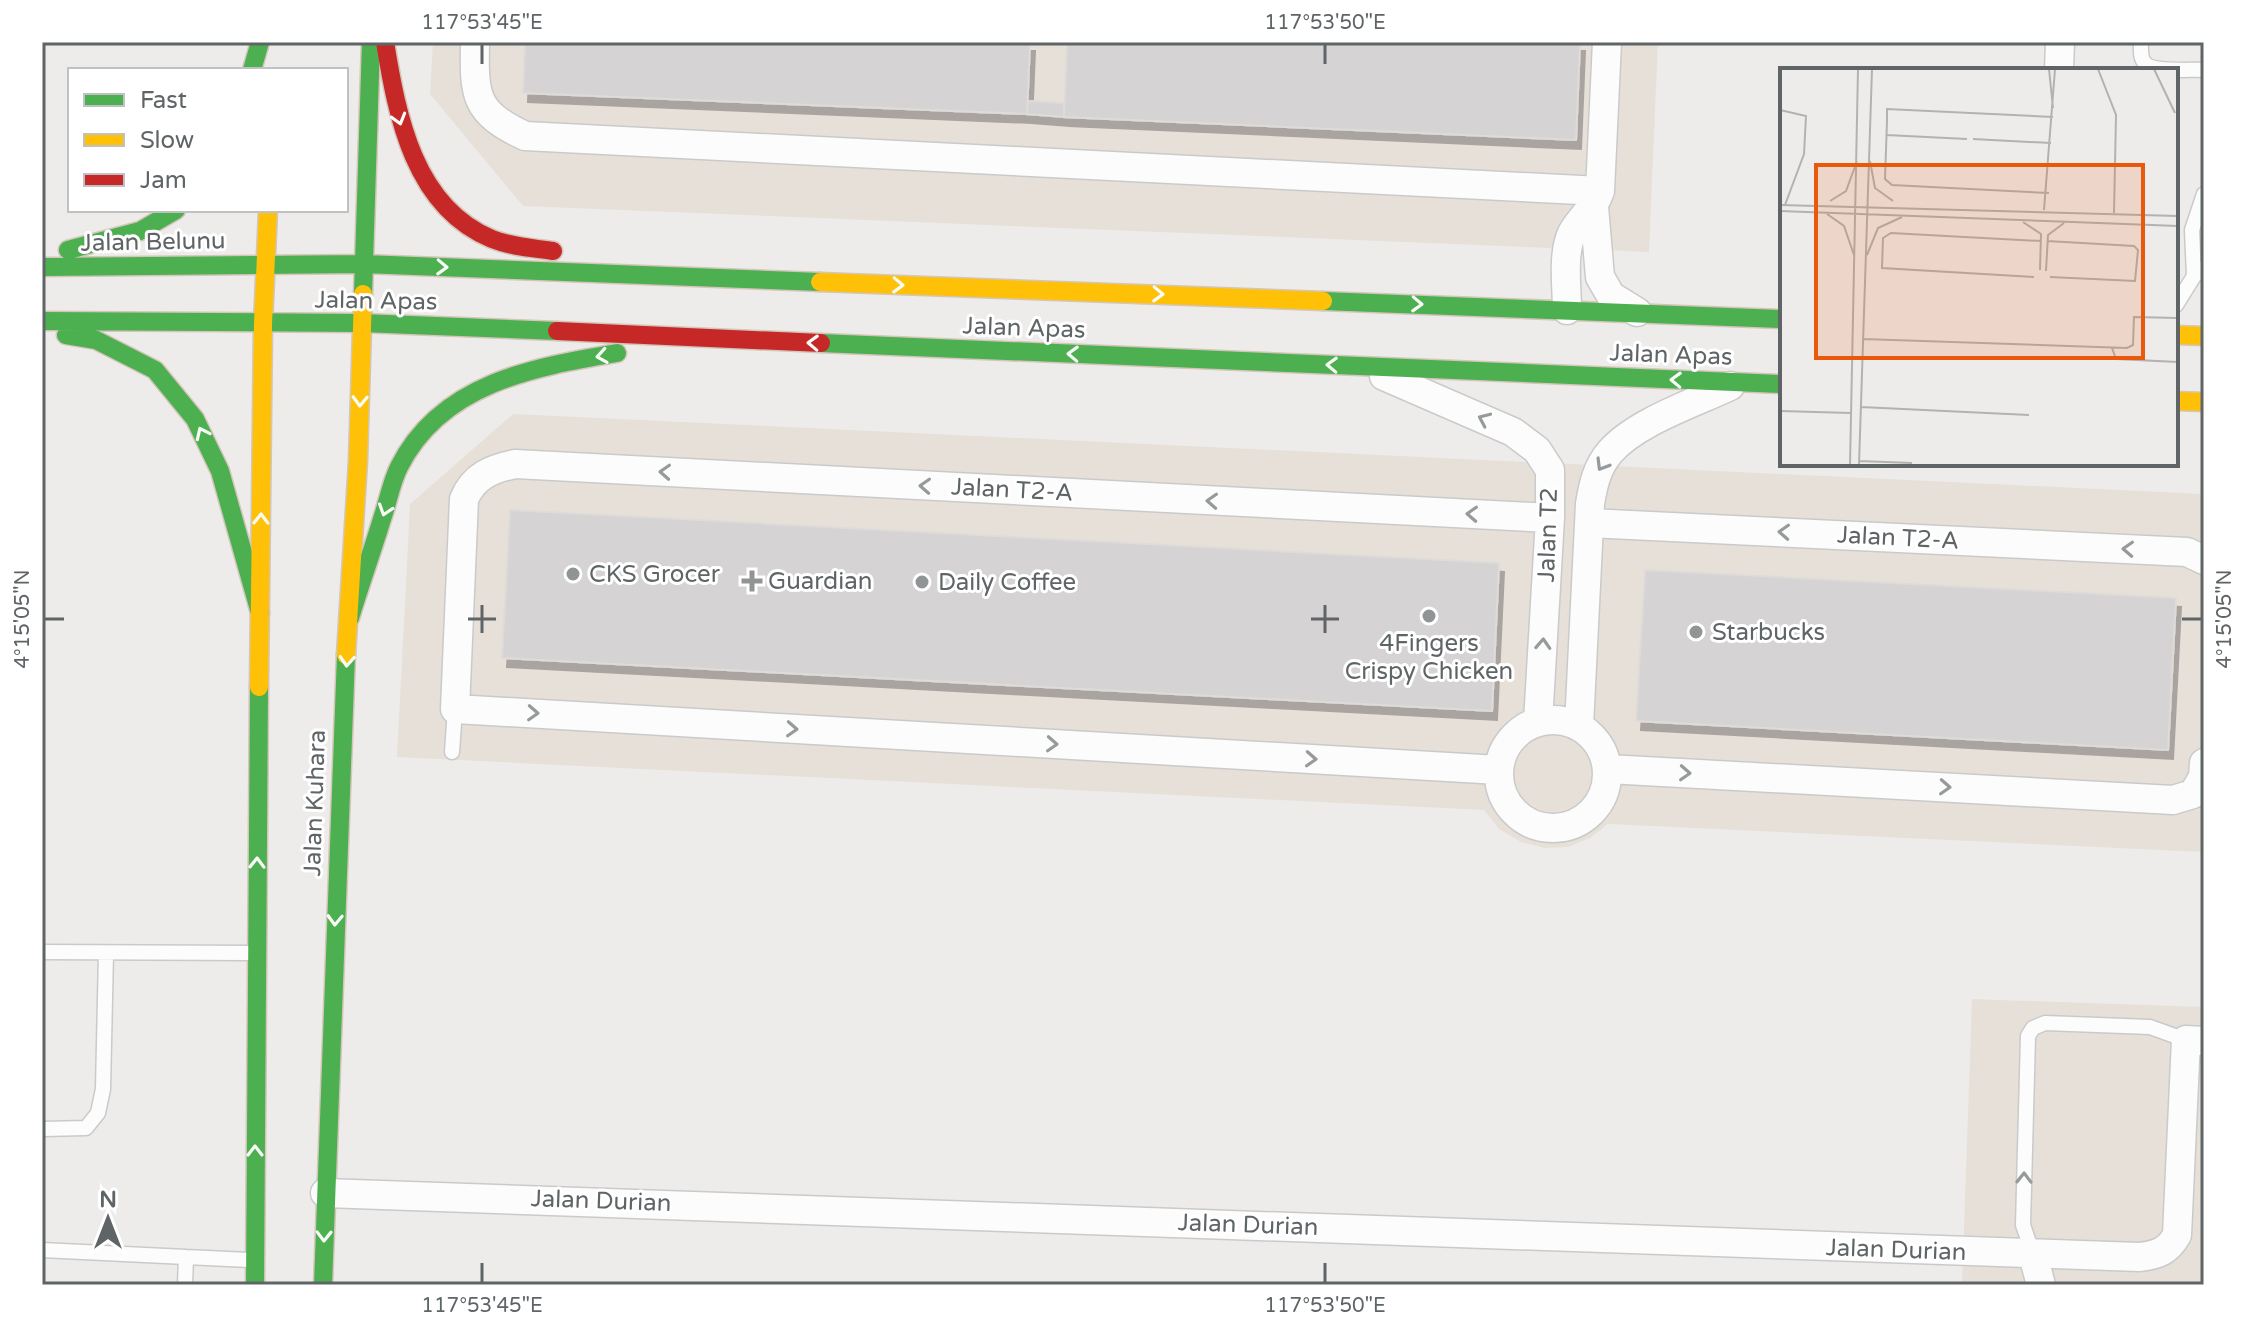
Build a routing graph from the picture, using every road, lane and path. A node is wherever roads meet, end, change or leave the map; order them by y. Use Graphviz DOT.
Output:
graph roads {
  1 [pos="260,42"];
  2 [pos="371,42"];
  3 [pos="385,42"];
  4 [pos="475,42"];
  5 [pos="1607,42"];
  6 [pos="2060,42"];
  7 [pos="2141,42"];
  8 [pos="253,68"];
  9 [pos="2059,68"];
  10 [pos="2153,68"];
  11 [pos="2178,69"];
  12 [pos="2204,70"];
  13 [pos="2204,194"];
  14 [pos="1597,199"];
  15 [pos="174,212"];
  16 [pos="268,212"];
  17 [pos="42,255"];
  18 [pos="265,264"];
  19 [pos="364,264"];
  20 [pos="42,267"];
  21 [pos="2199,272"];
  22 [pos="709,278"];
  23 [pos="2178,302"];
  24 [pos="1639,313"];
  25 [pos="1570,318"];
  26 [pos="1780,319"];
  27 [pos="42,321"];
  28 [pos="362,323"];
  29 [pos="263,324"];
  30 [pos="42,330"];
  31 [pos="2178,335"];
  32 [pos="2204,336"];
  33 [pos="707,338"];
  34 [pos="1362,366"];
  35 [pos="1738,382"];
  36 [pos="1780,384"];
  37 [pos="2178,401"];
  38 [pos="2204,402"];
  39 [pos="1550,518"];
  40 [pos="1589,523"];
  41 [pos="2204,560"];
  42 [pos="260,613"];
  43 [pos="350,618"];
  44 [pos="455,709"];
  45 [pos="1538,722"];
  46 [pos="1579,726"];
  47 [pos="452,752"];
  48 [pos="2204,763"];
  49 [pos="1608,769"];
  50 [pos="1499,770"];
  51 [pos="42,952"];
  52 [pos="256,952"];
  53 [pos="106,953"];
  54 [pos="2195,1041"];
  55 [pos="42,1129"];
  56 [pos="325,1193"];
  57 [pos="42,1250"];
  58 [pos="2033,1255"];
  59 [pos="186,1257"];
  60 [pos="255,1260"];
  61 [pos="185,1285"];
  62 [pos="255,1285"];
  63 [pos="323,1285"];
  64 [pos="2041,1285"];
  1 -- 8 [label="main road"];
  2 -- 19 [label="main road"];
  3 -- 22 [label="main road, one-way"];
  4 -- 14 [label="street"];
  5 -- 14 [label="street"];
  6 -- 9 [label="street"];
  7 -- 10 [label="lane"];
  11 -- 12 [label="lane"];
  13 -- 21 [label="lane"];
  14 -- 24 [label="street"];
  14 -- 25 [label="street"];
  15 -- 17 [label="main road"];
  16 -- 18 [label="main road"];
  18 -- 19 [label="main road, Jalan Apas"];
  18 -- 20 [label="main road, Jalan Belunu"];
  18 -- 29 [label="main road"];
  19 -- 22 [label="main road, Jalan Apas, one-way"];
  19 -- 28 [label="main road, Jalan Kuhara"];
  21 -- 23 [label="lane"];
  22 -- 25 [label="main road, Jalan Apas, one-way"];
  24 -- 25 [label="main road, Jalan Apas"];
  24 -- 26 [label="main road, Jalan Apas"];
  27 -- 29 [label="main road"];
  28 -- 29 [label="main road, Jalan Apas"];
  28 -- 33 [label="main road, Jalan Apas"];
  28 -- 43 [label="main road, Jalan Kuhara, one-way"];
  42 -- 29 [label="main road, one-way"];
  42 -- 30 [label="main road, one-way"];
  31 -- 32 [label="main road"];
  34 -- 33 [label="main road, Jalan Apas, one-way"];
  33 -- 43 [label="main road, one-way"];
  35 -- 34 [label="main road, Jalan Apas, one-way"];
  39 -- 34 [label="street, Jalan T2, one-way"];
  35 -- 36 [label="main road, Jalan Apas"];
  35 -- 40 [label="street, Jalan T2, one-way"];
  37 -- 38 [label="main road"];
  39 -- 44 [label="street, Jalan T2-A, one-way"];
  45 -- 39 [label="street, Jalan T2, one-way"];
  41 -- 40 [label="street, Jalan T2-A, one-way"];
  40 -- 46 [label="street, Jalan T2"];
  52 -- 42 [label="main road, one-way"];
  43 -- 56 [label="main road, Jalan Kuhara, one-way"];
  44 -- 47 [label="lane"];
  44 -- 50 [label="street, one-way"];
  45 -- 46 [label="street"];
  45 -- 50 [label="street"];
  46 -- 49 [label="street"];
  49 -- 48 [label="street, one-way"];
  49 -- 50 [label="street"];
  51 -- 53 [label="lane"];
  52 -- 53 [label="lane"];
  60 -- 52 [label="main road, one-way"];
  53 -- 55 [label="lane"];
  54 -- 58 [label="street, Jalan Durian"];
  58 -- 54 [label="lane, one-way"];
  56 -- 58 [label="street, Jalan Durian"];
  56 -- 63 [label="main road, Jalan Kuhara, one-way"];
  57 -- 59 [label="lane"];
  58 -- 64 [label="street"];
  59 -- 60 [label="lane"];
  59 -- 61 [label="lane"];
  60 -- 62 [label="main road"];
}
